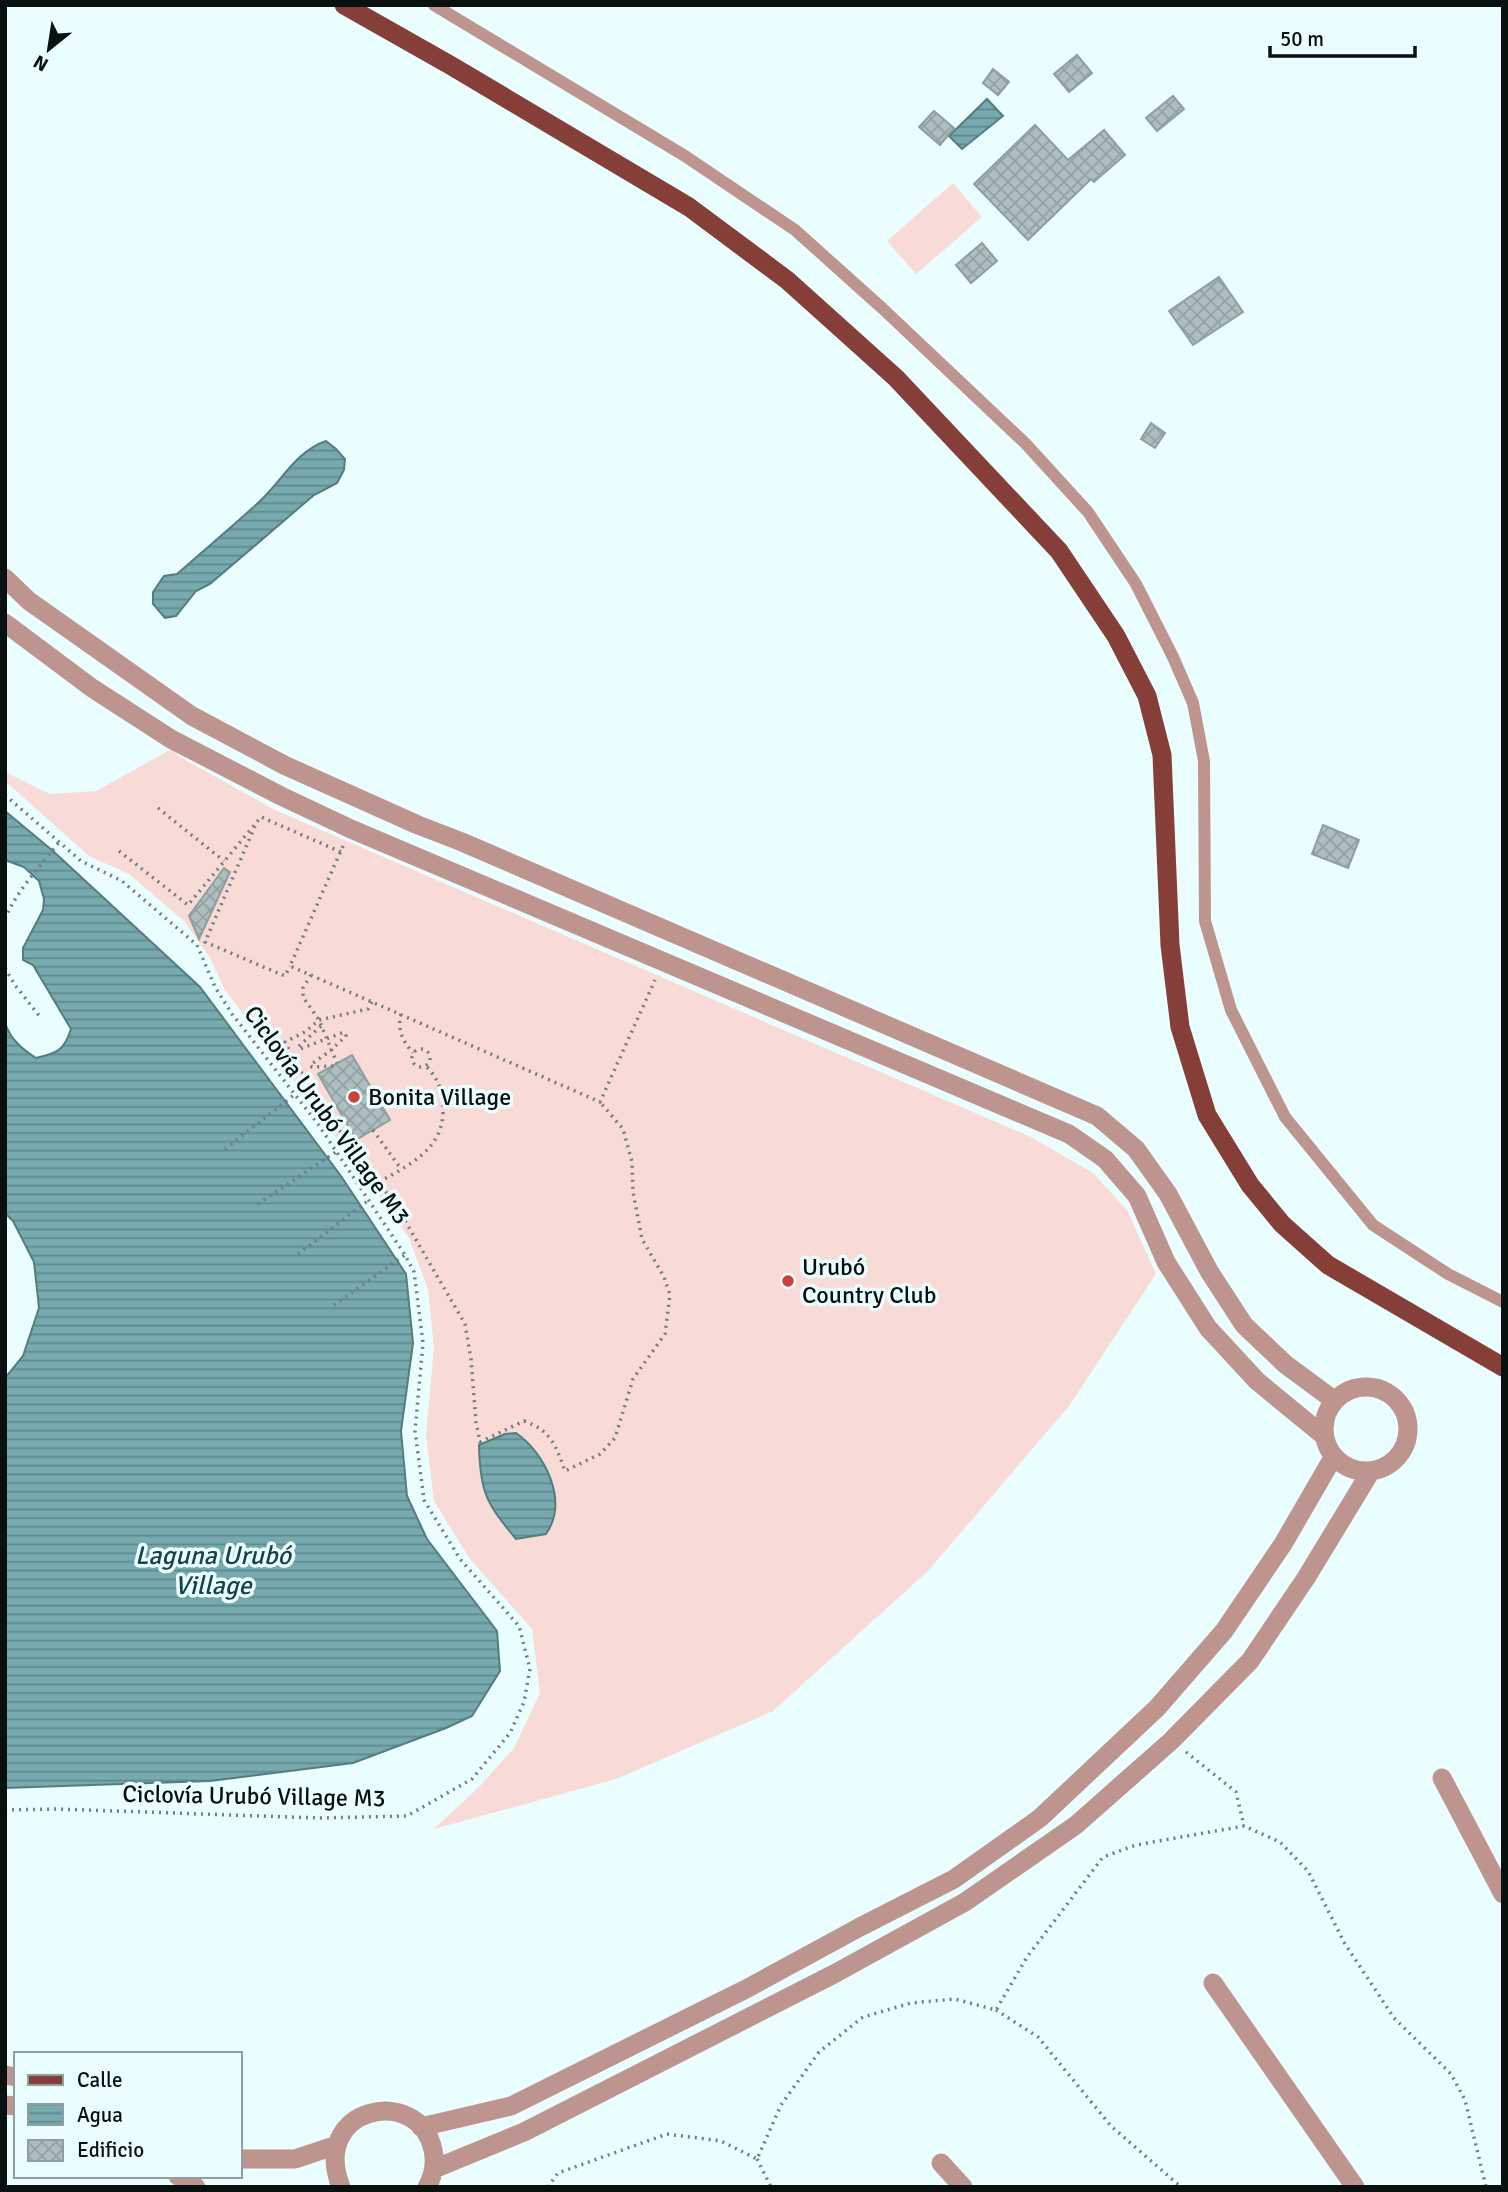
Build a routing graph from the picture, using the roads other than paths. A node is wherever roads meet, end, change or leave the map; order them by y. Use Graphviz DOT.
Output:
graph roads {
  1 [pos="344,5"];
  2 [pos="434,5"];
  3 [pos="5,578"];
  4 [pos="5,623"];
  5 [pos="418,825"];
  6 [pos="406,852"];
  7 [pos="1125,1139"];
  8 [pos="1105,1159"];
  9 [pos="1503,1302"];
  10 [pos="1503,1367"];
  11 [pos="1335,1401"];
  12 [pos="1324,1436"];
  13 [pos="1334,1456"];
  14 [pos="1371,1471"];
  15 [pos="1157,1707"];
  16 [pos="1175,1736"];
  17 [pos="1441,1778"];
  18 [pos="1503,1894"];
  19 [pos="1213,1983"];
  20 [pos="421,2127"];
  21 [pos="337,2145"];
  22 [pos="242,2159"];
  23 [pos="941,2163"];
  24 [pos="181,2178"];
  25 [pos="430,2178"];
  26 [pos="197,2187"];
  27 [pos="341,2187"];
  28 [pos="963,2187"];
  29 [pos="1355,2187"];
  1 -- 10 [label="main road"];
  2 -- 9 [label="lane"];
  3 -- 5 [label="street"];
  4 -- 6 [label="street"];
  5 -- 6 [label="street"];
  5 -- 7 [label="street"];
  6 -- 8 [label="street"];
  7 -- 8 [label="street"];
  7 -- 11 [label="street"];
  8 -- 12 [label="street"];
  11 -- 12 [label="street"];
  11 -- 14 [label="street"];
  12 -- 13 [label="street"];
  13 -- 14 [label="street"];
  13 -- 15 [label="street"];
  14 -- 16 [label="street"];
  15 -- 16 [label="street"];
  15 -- 20 [label="street"];
  16 -- 25 [label="street"];
  17 -- 18 [label="street"];
  19 -- 29 [label="street"];
  20 -- 21 [label="street"];
  20 -- 25 [label="street"];
  21 -- 22 [label="street"];
  21 -- 27 [label="street"];
  23 -- 28 [label="street"];
  24 -- 26 [label="street"];
}
